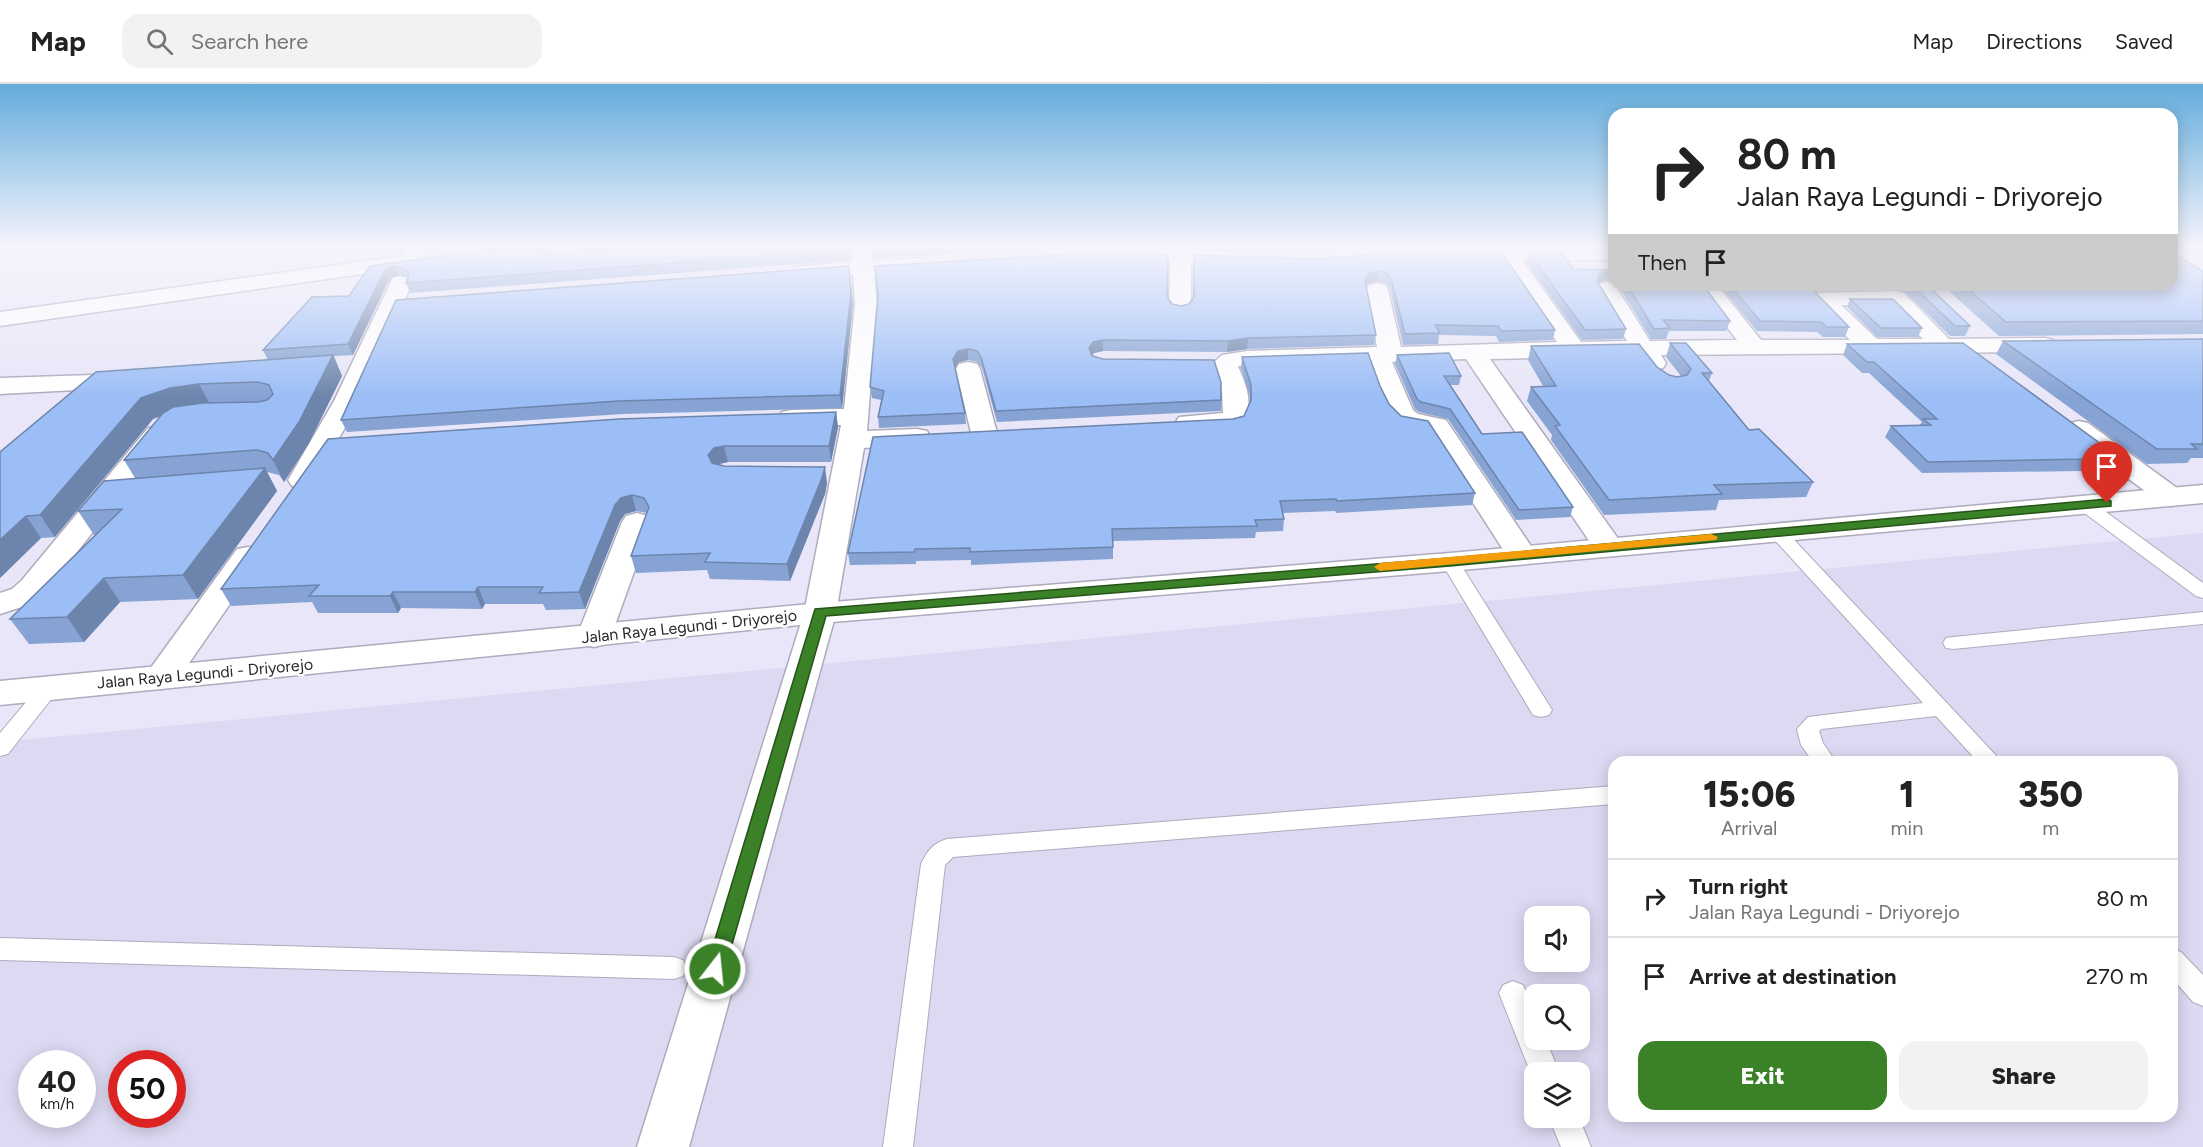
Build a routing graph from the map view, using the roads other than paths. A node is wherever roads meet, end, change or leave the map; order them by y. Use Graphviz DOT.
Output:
graph roads {
  1 [pos="142,298"];
  2 [pos="404,298"];
  3 [pos="866,298"];
  4 [pos="1180,298"];
  5 [pos="1378,298"];
  6 [pos="1540,298"];
  7 [pos="1612,298"];
  8 [pos="1716,298"];
  9 [pos="1828,298"];
  10 [pos="1897,298"];
  11 [pos="1180,308"];
  12 [pos="0,319"];
  13 [pos="1958,338"];
  14 [pos="2071,345"];
  15 [pos="1754,347"];
  16 [pos="1871,347"];
  17 [pos="1643,348"];
  18 [pos="1574,349"];
  19 [pos="1473,352"];
  20 [pos="1384,355"];
  21 [pos="968,369"];
  22 [pos="2003,373"];
  23 [pos="151,380"];
  24 [pos="1671,383"];
  25 [pos="92,384"];
  26 [pos="0,386"];
  27 [pos="67,407"];
  28 [pos="2059,414"];
  29 [pos="765,419"];
  30 [pos="174,420"];
  31 [pos="1167,424"];
  32 [pos="854,428"];
  33 [pos="144,492"];
  34 [pos="110,494"];
  35 [pos="2203,494"];
  36 [pos="290,497"];
  37 [pos="2171,497"];
  38 [pos="2085,505"];
  39 [pos="637,522"];
  40 [pos="1778,532"];
  41 [pos="263,535"];
  42 [pos="1609,547"];
  43 [pos="1522,555"];
  44 [pos="1450,562"];
  45 [pos="2203,592"];
  46 [pos="0,604"];
  47 [pos="820,612"];
  48 [pos="2203,618"];
  49 [pos="594,636"];
  50 [pos="1953,643"];
  51 [pos="162,677"];
  52 [pos="49,688"];
  53 [pos="0,693"];
  54 [pos="1941,708"];
  55 [pos="1541,710"];
  56 [pos="0,748"];
  57 [pos="1820,756"];
  58 [pos="1985,756"];
  59 [pos="1608,795"];
  60 [pos="0,949"];
  61 [pos="2178,967"];
  62 [pos="674,968"];
  63 [pos="1513,993"];
  64 [pos="2203,994"];
  65 [pos="1541,1062"];
  66 [pos="1568,1128"];
  67 [pos="663,1147"];
  68 [pos="898,1147"];
  69 [pos="1576,1147"];
  1 -- 12 [label="street"];
  2 -- 36 [label="street"];
  3 -- 32 [label="street"];
  4 -- 11 [label="street"];
  5 -- 20 [label="street"];
  6 -- 18 [label="street"];
  7 -- 17 [label="street"];
  8 -- 15 [label="street"];
  9 -- 16 [label="street"];
  10 -- 13 [label="street"];
  13 -- 14 [label="street"];
  13 -- 16 [label="street"];
  13 -- 22 [label="street"];
  15 -- 16 [label="street"];
  15 -- 17 [label="street"];
  17 -- 18 [label="street"];
  17 -- 24 [label="street"];
  18 -- 19 [label="street"];
  19 -- 20 [label="street"];
  19 -- 42 [label="street"];
  20 -- 31 [label="street"];
  20 -- 43 [label="street"];
  21 -- 32 [label="street"];
  23 -- 25 [label="street"];
  25 -- 26 [label="street"];
  25 -- 27 [label="street"];
  28 -- 37 [label="street"];
  29 -- 32 [label="street"];
  30 -- 34 [label="street"];
  32 -- 47 [label="street"];
  33 -- 34 [label="street"];
  34 -- 46 [label="street"];
  35 -- 37 [label="street, Jalan Raya Legundi - Driyorejo"];
  37 -- 38 [label="street, Jalan Raya Legundi - Driyorejo"];
  38 -- 40 [label="street, Jalan Raya Legundi - Driyorejo"];
  38 -- 45 [label="lane"];
  39 -- 49 [label="street"];
  40 -- 42 [label="street, Jalan Raya Legundi - Driyorejo"];
  40 -- 54 [label="lane"];
  41 -- 51 [label="street"];
  42 -- 43 [label="street, Jalan Raya Legundi - Driyorejo"];
  43 -- 44 [label="street, Jalan Raya Legundi - Driyorejo"];
  44 -- 47 [label="street, Jalan Raya Legundi - Driyorejo"];
  44 -- 55 [label="lane"];
  47 -- 49 [label="street, Jalan Raya Legundi - Driyorejo"];
  47 -- 67 [label="street"];
  48 -- 50 [label="lane"];
  49 -- 51 [label="street, Jalan Raya Legundi - Driyorejo"];
  51 -- 52 [label="street, Jalan Raya Legundi - Driyorejo"];
  52 -- 53 [label="street, Jalan Raya Legundi - Driyorejo"];
  52 -- 56 [label="lane"];
  54 -- 57 [label="lane"];
  54 -- 58 [label="lane"];
  59 -- 68 [label="lane"];
  60 -- 62 [label="lane"];
  61 -- 64 [label="lane"];
  63 -- 65 [label="lane"];
  66 -- 69 [label="lane"];
}
